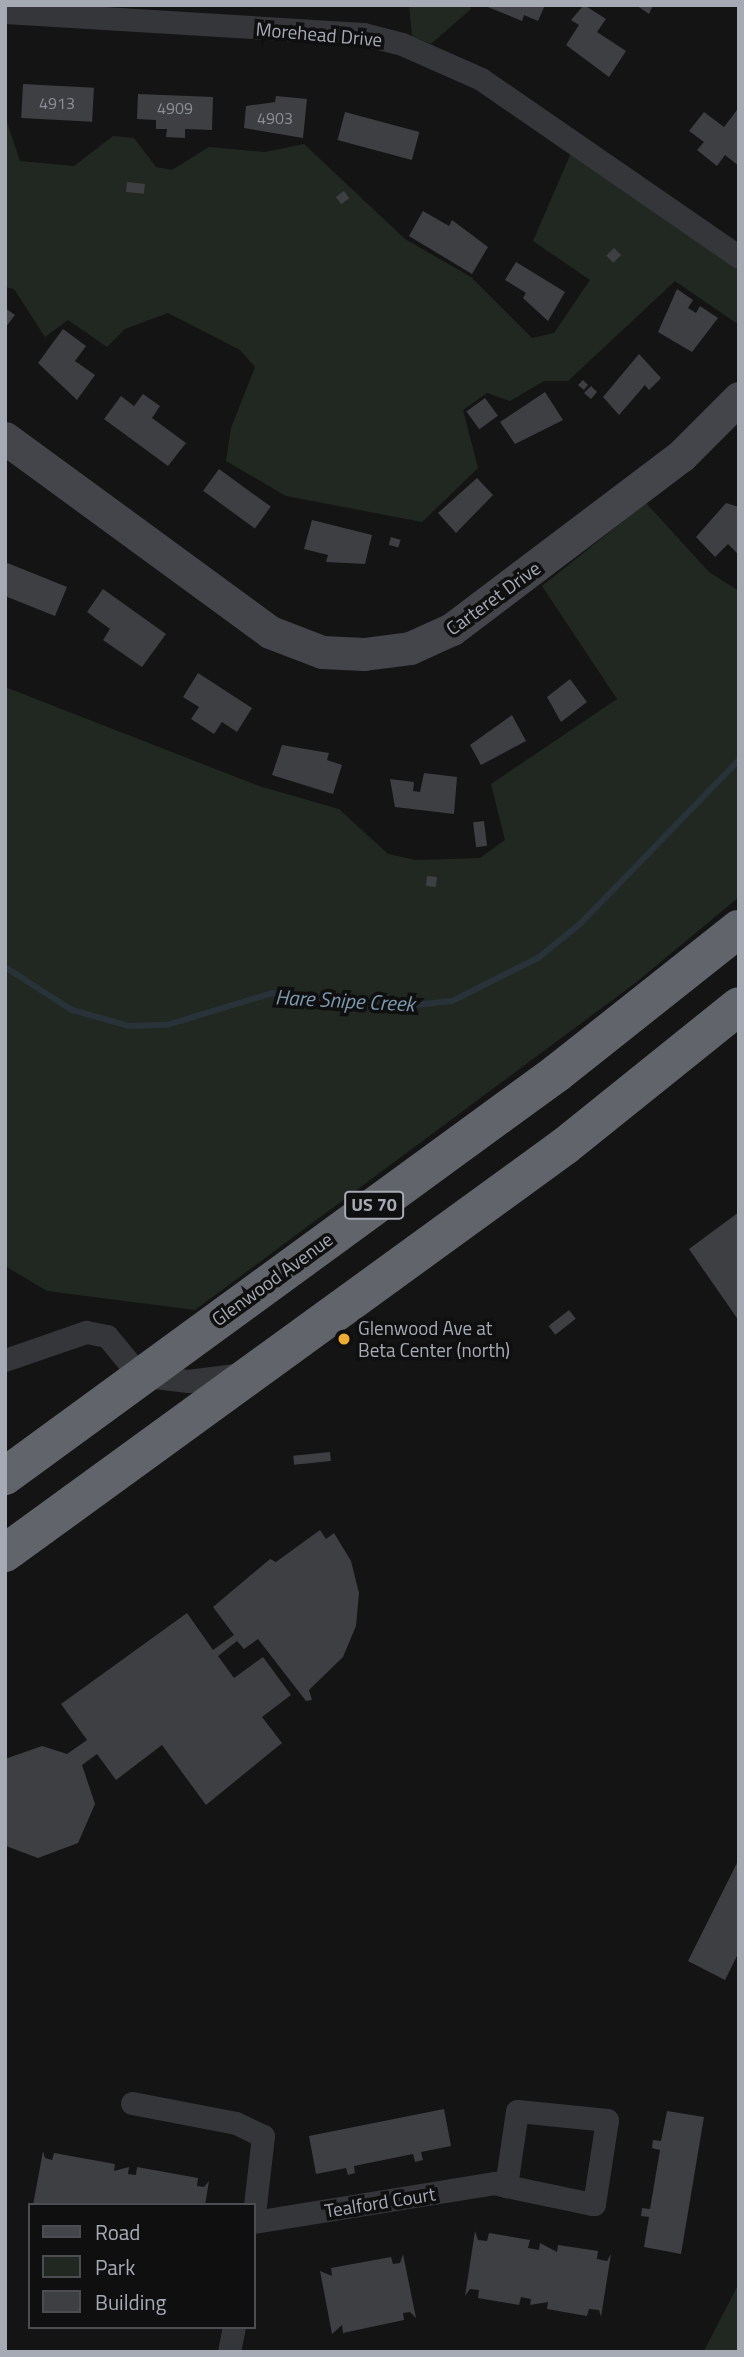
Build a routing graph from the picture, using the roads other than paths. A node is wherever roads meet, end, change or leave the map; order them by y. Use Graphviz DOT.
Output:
graph roads {
  1 [pos="5,12"];
  2 [pos="739,257"];
  3 [pos="739,398"];
  4 [pos="5,438"];
  5 [pos="739,929"];
  6 [pos="739,1006"];
  7 [pos="5,1360"];
  8 [pos="252,1372"];
  9 [pos="139,1375"];
  10 [pos="5,1476"];
  11 [pos="5,1553"];
  12 [pos="132,2103"];
  13 [pos="506,2186"];
  14 [pos="255,2203"];
  15 [pos="256,2222"];
  16 [pos="234,2329"];
  17 [pos="229,2352"];
  1 -- 2 [label="street, Morehead Drive"];
  3 -- 4 [label="street, Carteret Drive"];
  5 -- 9 [label="highway, Glenwood Avenue / US 70"];
  6 -- 8 [label="highway"];
  7 -- 9 [label="street"];
  8 -- 9 [label="street"];
  8 -- 11 [label="highway"];
  9 -- 10 [label="highway, Glenwood Avenue / US 70"];
  12 -- 14 [label="street"];
  13 -- 13 [label="street, Tealford Court"];
  13 -- 15 [label="street, Tealford Court"];
  16 -- 17 [label="street"];
}
